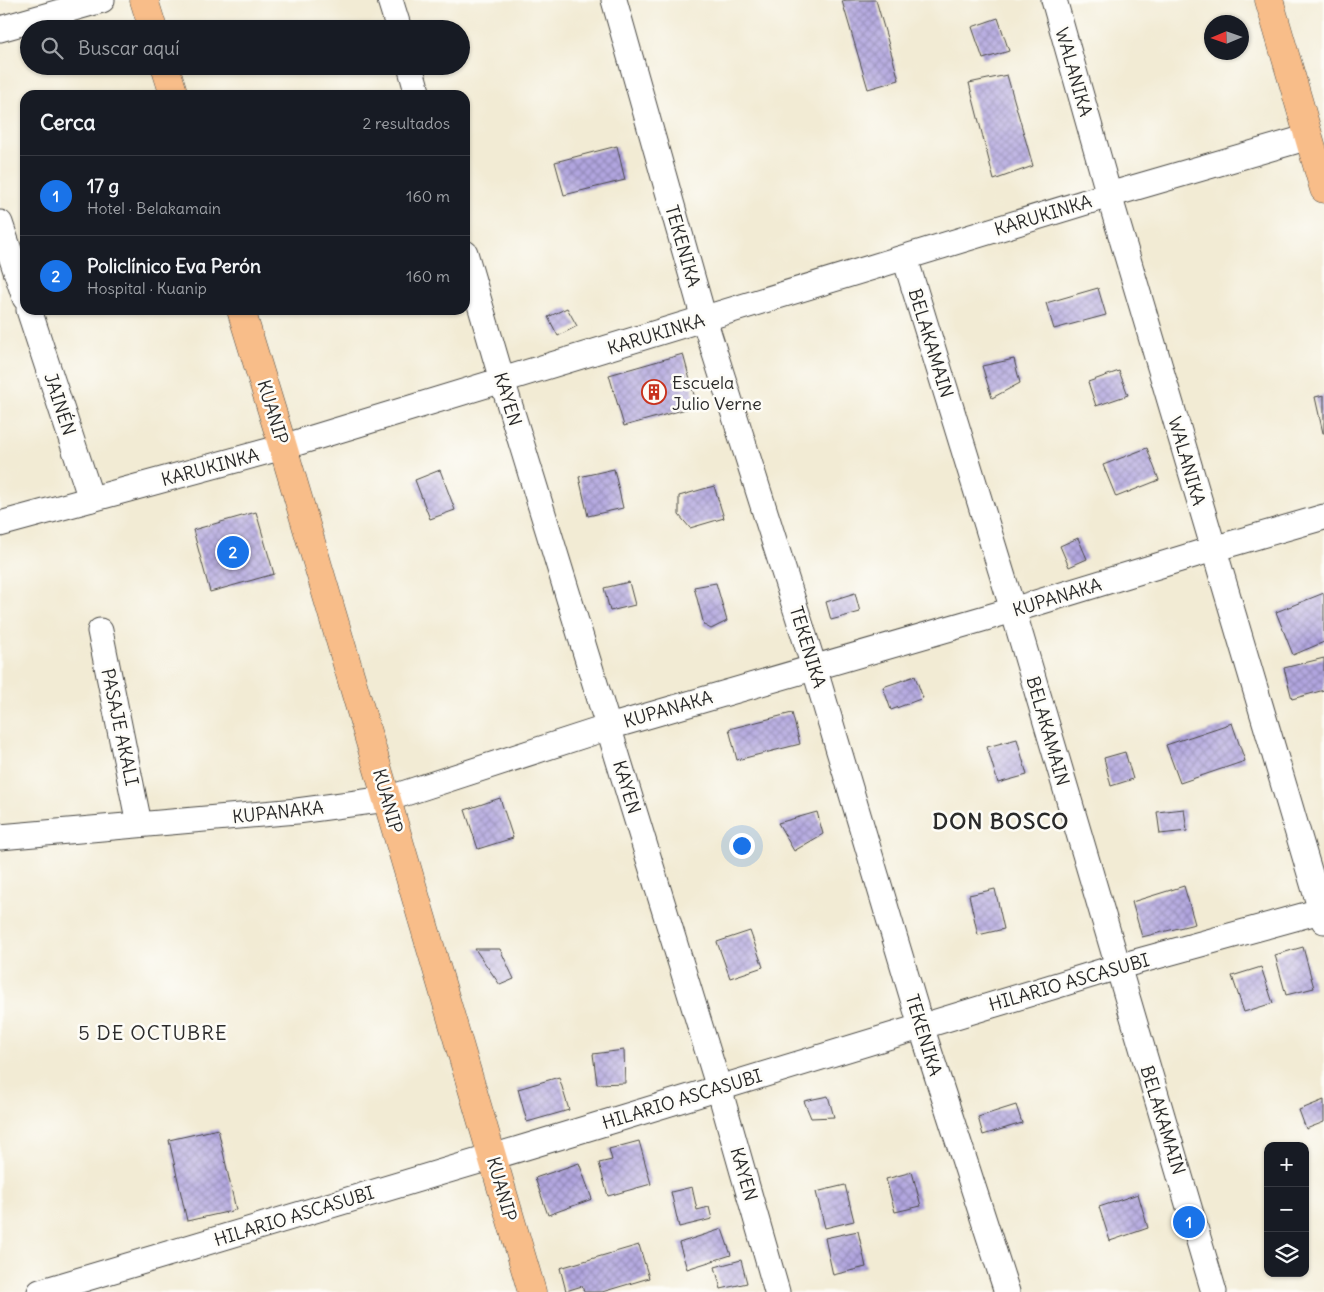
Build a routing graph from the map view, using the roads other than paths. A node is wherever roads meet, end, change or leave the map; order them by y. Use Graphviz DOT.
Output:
graph roads {
  1 [pos="102,0"];
  2 [pos="144,0"];
  3 [pos="390,0"];
  4 [pos="614,0"];
  5 [pos="1054,0"];
  6 [pos="1269,0"];
  7 [pos="32,20"];
  8 [pos="150,20"];
  9 [pos="396,20"];
  10 [pos="20,23"];
  11 [pos="0,29"];
  12 [pos="168,75"];
  13 [pos="412,75"];
  14 [pos="172,90"];
  15 [pos="417,90"];
  16 [pos="1309,137"];
  17 [pos="1324,189"];
  18 [pos="1108,195"];
  19 [pos="0,223"];
  20 [pos="905,258"];
  21 [pos="470,271"];
  22 [pos="20,283"];
  23 [pos="31,315"];
  24 [pos="243,315"];
  25 [pos="704,319"];
  26 [pos="502,380"];
  27 [pos="283,447"];
  28 [pos="91,499"];
  29 [pos="1324,517"];
  30 [pos="0,524"];
  31 [pos="1213,549"];
  32 [pos="1013,610"];
  33 [pos="100,630"];
  34 [pos="814,667"];
  35 [pos="609,727"];
  36 [pos="387,800"];
  37 [pos="139,824"];
  38 [pos="0,837"];
  39 [pos="1323,914"];
  40 [pos="1117,967"];
  41 [pos="921,1026"];
  42 [pos="719,1088"];
  43 [pos="492,1157"];
  44 [pos="40,1292"];
  45 [pos="532,1292"];
  46 [pos="777,1292"];
  47 [pos="1007,1292"];
  48 [pos="1214,1292"];
  1 -- 7 [label="street"];
  2 -- 8 [label="main road"];
  3 -- 9 [label="street"];
  4 -- 25 [label="street, TEKENIKA"];
  5 -- 18 [label="street, WALANIKA"];
  6 -- 16 [label="main road"];
  10 -- 11 [label="street"];
  12 -- 14 [label="main road"];
  13 -- 15 [label="street"];
  16 -- 17 [label="main road"];
  16 -- 18 [label="street, KARUKINKA"];
  18 -- 20 [label="street, KARUKINKA"];
  18 -- 31 [label="street, WALANIKA"];
  19 -- 22 [label="street"];
  20 -- 25 [label="street, KARUKINKA"];
  20 -- 32 [label="street, BELAKAMAIN"];
  21 -- 26 [label="street, KAYEN"];
  23 -- 28 [label="street, JAINÉN"];
  24 -- 27 [label="main road, KUANIP"];
  25 -- 26 [label="street, KARUKINKA"];
  25 -- 34 [label="street, TEKENIKA"];
  26 -- 27 [label="street, KARUKINKA"];
  26 -- 35 [label="street, KAYEN"];
  27 -- 28 [label="street, KARUKINKA"];
  27 -- 36 [label="main road, KUANIP"];
  28 -- 30 [label="street, KARUKINKA"];
  29 -- 31 [label="street, KUPANAKA"];
  31 -- 32 [label="street, KUPANAKA"];
  31 -- 39 [label="street, WALANIKA"];
  32 -- 34 [label="street, KUPANAKA"];
  32 -- 40 [label="street, BELAKAMAIN"];
  33 -- 37 [label="street, PASAJE AKALI"];
  34 -- 35 [label="street, KUPANAKA"];
  34 -- 41 [label="street, TEKENIKA"];
  35 -- 36 [label="street, KUPANAKA"];
  35 -- 42 [label="street, KAYEN"];
  36 -- 37 [label="street, KUPANAKA"];
  36 -- 43 [label="main road, KUANIP"];
  37 -- 38 [label="street, KUPANAKA"];
  39 -- 40 [label="street, HILARIO ASCASUBI"];
  40 -- 41 [label="street, HILARIO ASCASUBI"];
  40 -- 48 [label="street, BELAKAMAIN"];
  41 -- 42 [label="street, HILARIO ASCASUBI"];
  41 -- 47 [label="street, TEKENIKA"];
  42 -- 43 [label="street, HILARIO ASCASUBI"];
  42 -- 46 [label="street, KAYEN"];
  43 -- 44 [label="street, HILARIO ASCASUBI"];
  43 -- 45 [label="main road, KUANIP"];
}
